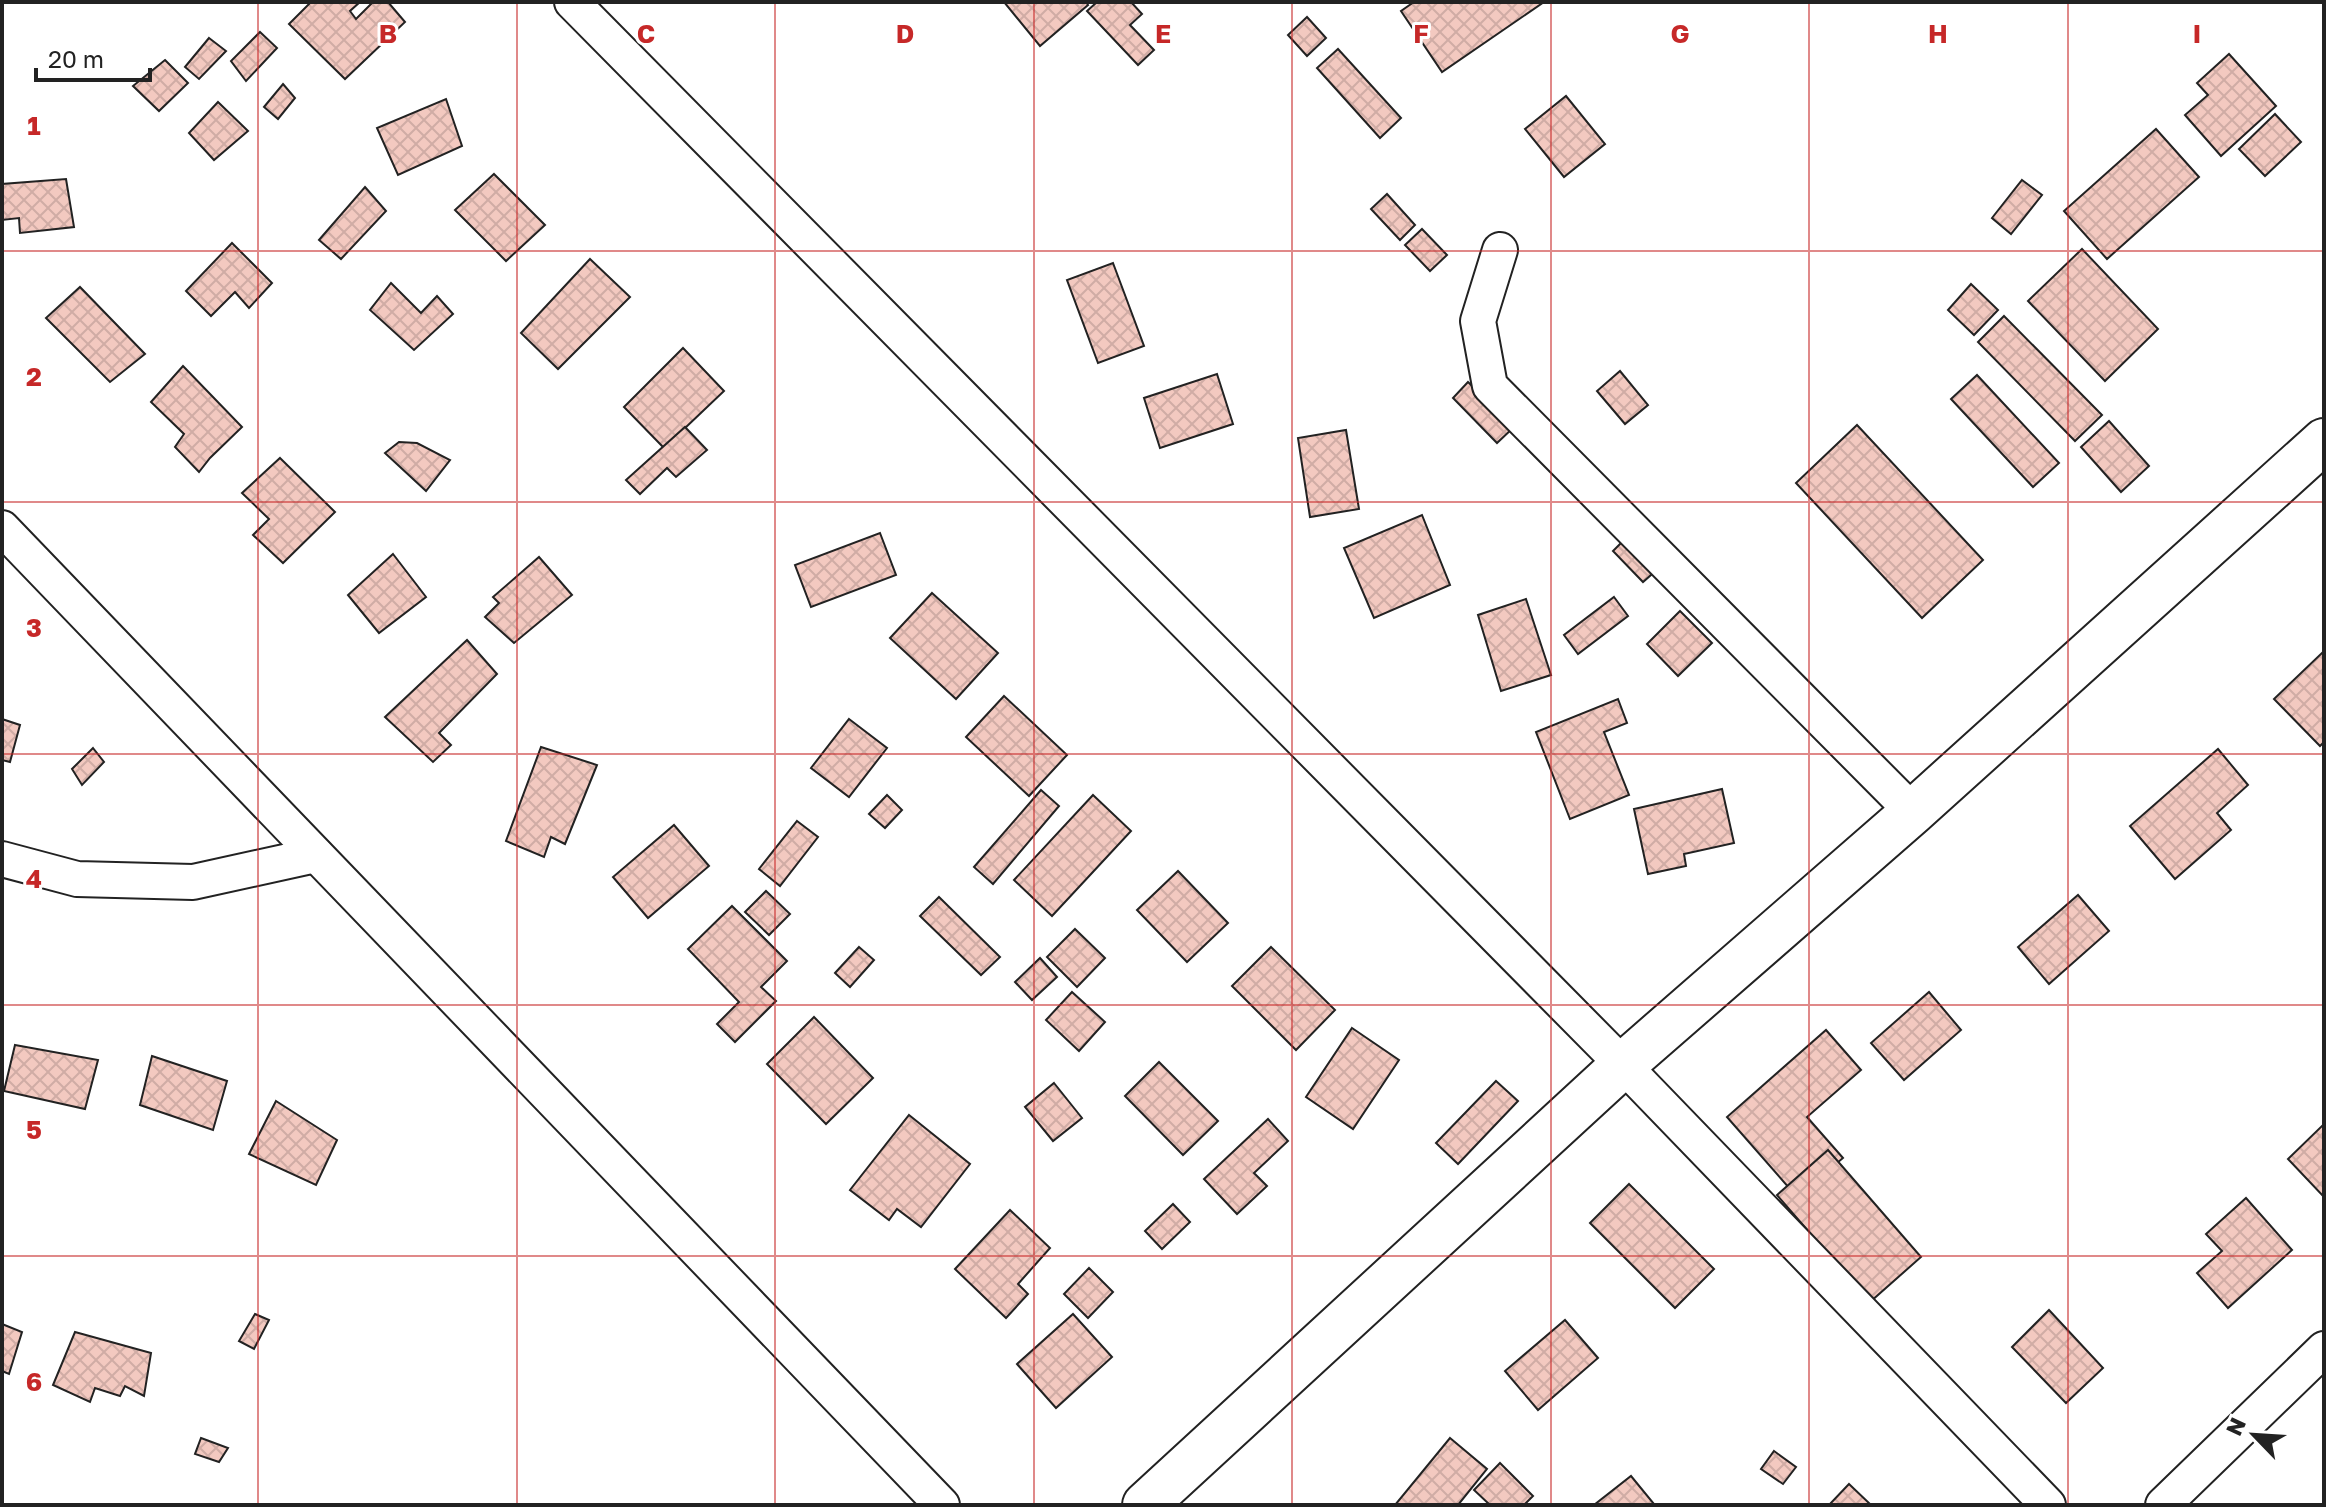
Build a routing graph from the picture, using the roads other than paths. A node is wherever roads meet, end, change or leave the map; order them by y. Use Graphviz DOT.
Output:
graph roads {
  1 [pos="572,2"];
  2 [pos="1500,250"];
  3 [pos="2324,441"];
  4 [pos="2,528"];
  5 [pos="1913,812"];
  6 [pos="316,855"];
  7 [pos="2,859"];
  8 [pos="1623,1065"];
  9 [pos="2324,1349"];
  10 [pos="942,1505"];
  11 [pos="1145,1505"];
  12 [pos="2048,1505"];
  13 [pos="2163,1505"];
  1 -- 8 [label="street"];
  2 -- 5 [label="street"];
  3 -- 5 [label="street"];
  4 -- 6 [label="street"];
  5 -- 8 [label="street"];
  6 -- 7 [label="street"];
  6 -- 10 [label="street"];
  8 -- 11 [label="street"];
  8 -- 12 [label="street"];
  9 -- 13 [label="street"];
}
